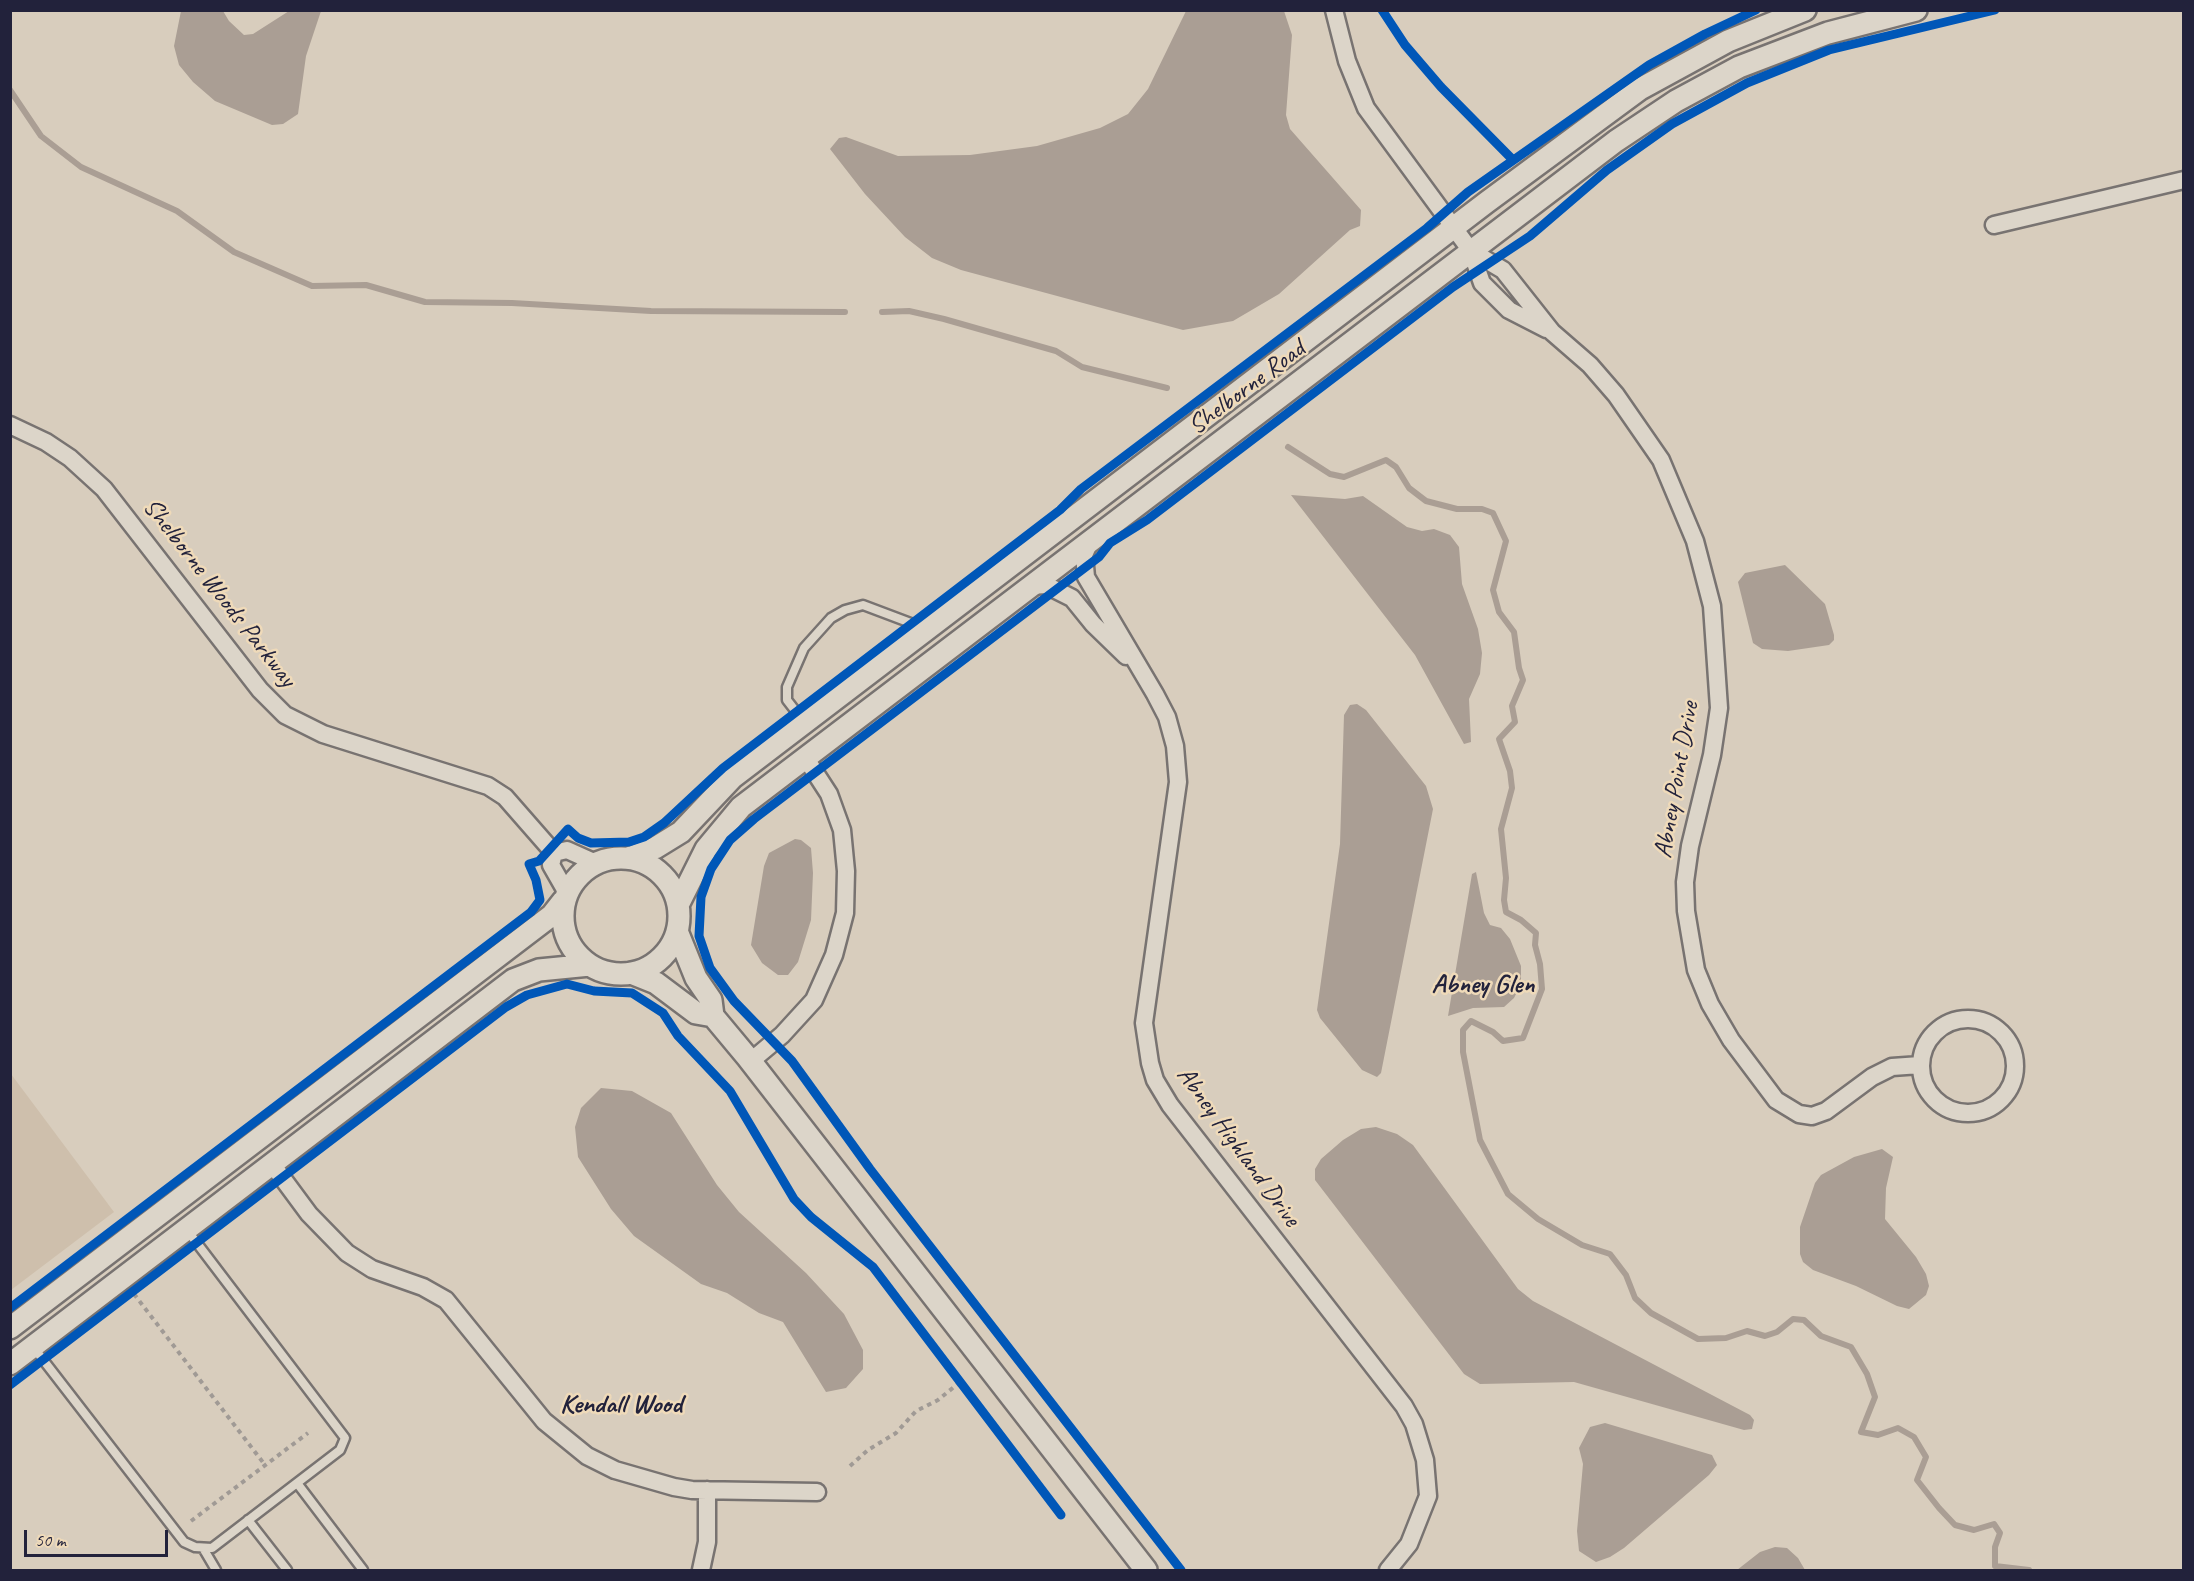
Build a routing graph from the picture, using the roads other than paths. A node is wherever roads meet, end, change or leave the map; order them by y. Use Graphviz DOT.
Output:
graph roads {
  1 [pos="1334,10"];
  2 [pos="1805,10"];
  3 [pos="1916,10"];
  4 [pos="2184,180"];
  5 [pos="1994,225"];
  6 [pos="1461,239"];
  7 [pos="1552,332"];
  8 [pos="10,425"];
  9 [pos="1090,541"];
  10 [pos="1029,586"];
  11 [pos="926,629"];
  12 [pos="1142,671"];
  13 [pos="804,723"];
  14 [pos="805,758"];
  15 [pos="554,854"];
  16 [pos="628,858"];
  17 [pos="596,863"];
  18 [pos="565,897"];
  19 [pos="678,905"];
  20 [pos="677,931"];
  21 [pos="590,965"];
  22 [pos="631,973"];
  23 [pos="713,1017"];
  24 [pos="751,1061"];
  25 [pos="1920,1065"];
  26 [pos="272,1164"];
  27 [pos="187,1229"];
  28 [pos="10,1328"];
  29 [pos="33,1347"];
  30 [pos="10,1364"];
  31 [pos="297,1483"];
  32 [pos="708,1490"];
  33 [pos="817,1492"];
  34 [pos="248,1520"];
  35 [pos="203,1548"];
  36 [pos="216,1570"];
  37 [pos="287,1570"];
  38 [pos="363,1570"];
  39 [pos="701,1570"];
  40 [pos="1146,1570"];
  41 [pos="1388,1570"];
  1 -- 6 [label="street"];
  2 -- 6 [label="street, Shelborne Road"];
  3 -- 6 [label="street, Shelborne Road"];
  4 -- 5 [label="street"];
  6 -- 7 [label="street, Abney Point Drive"];
  6 -- 7 [label="street, Abney Point Drive"];
  6 -- 9 [label="street, Shelborne Road"];
  6 -- 11 [label="street, Shelborne Road"];
  7 -- 25 [label="street, Abney Point Drive"];
  8 -- 15 [label="street, Shelborne Woods Parkway"];
  9 -- 10 [label="street, Shelborne Road"];
  9 -- 12 [label="street, Abney Highland Drive"];
  10 -- 12 [label="street, Abney Highland Drive"];
  10 -- 14 [label="street, Shelborne Road"];
  11 -- 13 [label="street, Shelborne Road"];
  11 -- 13 [label="lane"];
  12 -- 41 [label="street, Abney Highland Drive"];
  13 -- 16 [label="street, Shelborne Road"];
  14 -- 19 [label="street, Shelborne Road"];
  14 -- 24 [label="street"];
  15 -- 17 [label="street"];
  15 -- 18 [label="street, Shelborne Woods Parkway"];
  16 -- 17 [label="street"];
  16 -- 19 [label="street"];
  17 -- 18 [label="street"];
  18 -- 21 [label="street"];
  18 -- 28 [label="street"];
  19 -- 20 [label="street"];
  20 -- 22 [label="street"];
  20 -- 23 [label="street"];
  21 -- 22 [label="street"];
  21 -- 26 [label="street"];
  22 -- 23 [label="street"];
  23 -- 24 [label="street"];
  24 -- 40 [label="street"];
  25 -- 25 [label="street"];
  26 -- 27 [label="street"];
  26 -- 32 [label="street"];
  27 -- 29 [label="street"];
  27 -- 31 [label="lane"];
  29 -- 30 [label="street"];
  29 -- 35 [label="lane"];
  31 -- 34 [label="lane"];
  31 -- 38 [label="lane"];
  32 -- 33 [label="street"];
  32 -- 39 [label="street"];
  34 -- 35 [label="lane"];
  34 -- 37 [label="lane"];
  35 -- 36 [label="lane"];
}
